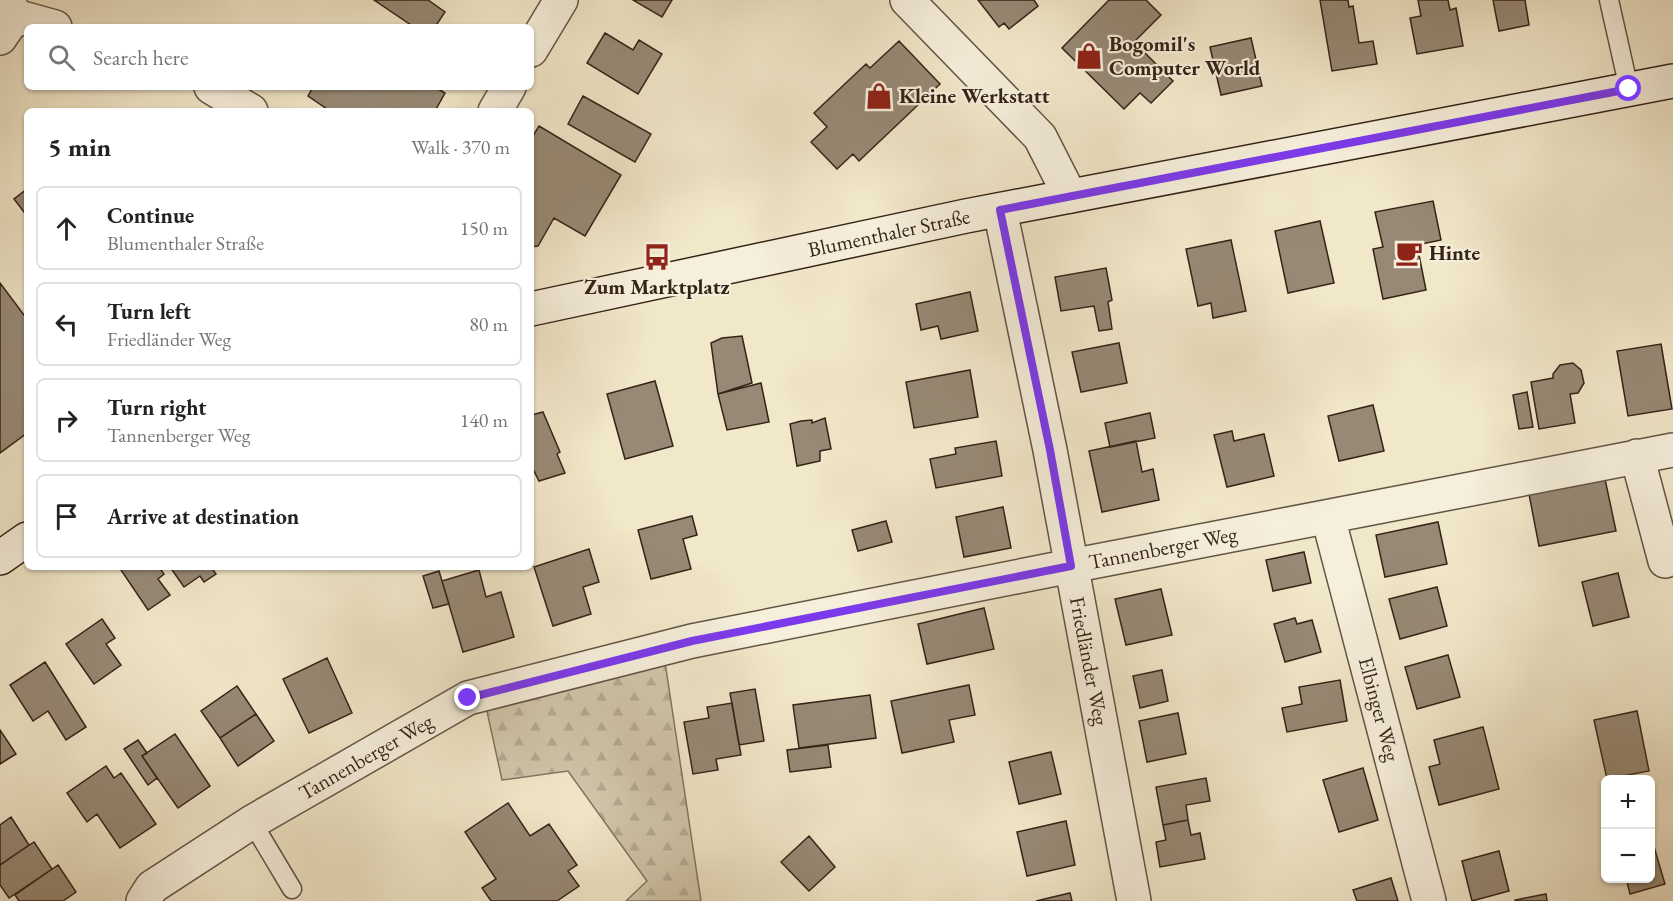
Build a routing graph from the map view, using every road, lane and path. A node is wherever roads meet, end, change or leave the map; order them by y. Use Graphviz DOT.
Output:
graph roads {
  1 [pos="561,0"];
  2 [pos="907,0"];
  3 [pos="1609,0"];
  4 [pos="8,18"];
  5 [pos="39,24"];
  6 [pos="534,45"];
  7 [pos="1673,81"];
  8 [pos="1629,89"];
  9 [pos="216,90"];
  10 [pos="507,90"];
  11 [pos="246,108"];
  12 [pos="497,108"];
  13 [pos="1070,196"];
  14 [pos="1000,210"];
  15 [pos="534,308"];
  16 [pos="1673,450"];
  17 [pos="1637,456"];
  18 [pos="1328,517"];
  19 [pos="24,541"];
  20 [pos="0,558"];
  21 [pos="1665,561"];
  22 [pos="1071,566"];
  23 [pos="252,822"];
  24 [pos="292,889"];
  25 [pos="143,901"];
  26 [pos="1134,901"];
  27 [pos="1429,901"];
  1 -- 6 [label="street"];
  2 -- 13 [label="street"];
  3 -- 8 [label="lane"];
  4 -- 5 [label="street"];
  7 -- 8 [label="street, Blumenthaler Straße"];
  8 -- 13 [label="street, Blumenthaler Straße"];
  9 -- 11 [label="street"];
  10 -- 12 [label="street"];
  13 -- 14 [label="street, Blumenthaler Straße"];
  14 -- 15 [label="street, Blumenthaler Straße"];
  14 -- 22 [label="street, Friedländer Weg"];
  16 -- 17 [label="street, Tannenberger Weg"];
  17 -- 18 [label="street, Tannenberger Weg"];
  17 -- 21 [label="street"];
  18 -- 22 [label="street, Tannenberger Weg"];
  18 -- 27 [label="street, Elbinger Weg"];
  19 -- 20 [label="street"];
  22 -- 23 [label="street, Tannenberger Weg"];
  22 -- 26 [label="street, Friedländer Weg"];
  23 -- 24 [label="lane"];
  23 -- 25 [label="street, Tannenberger Weg"];
}
